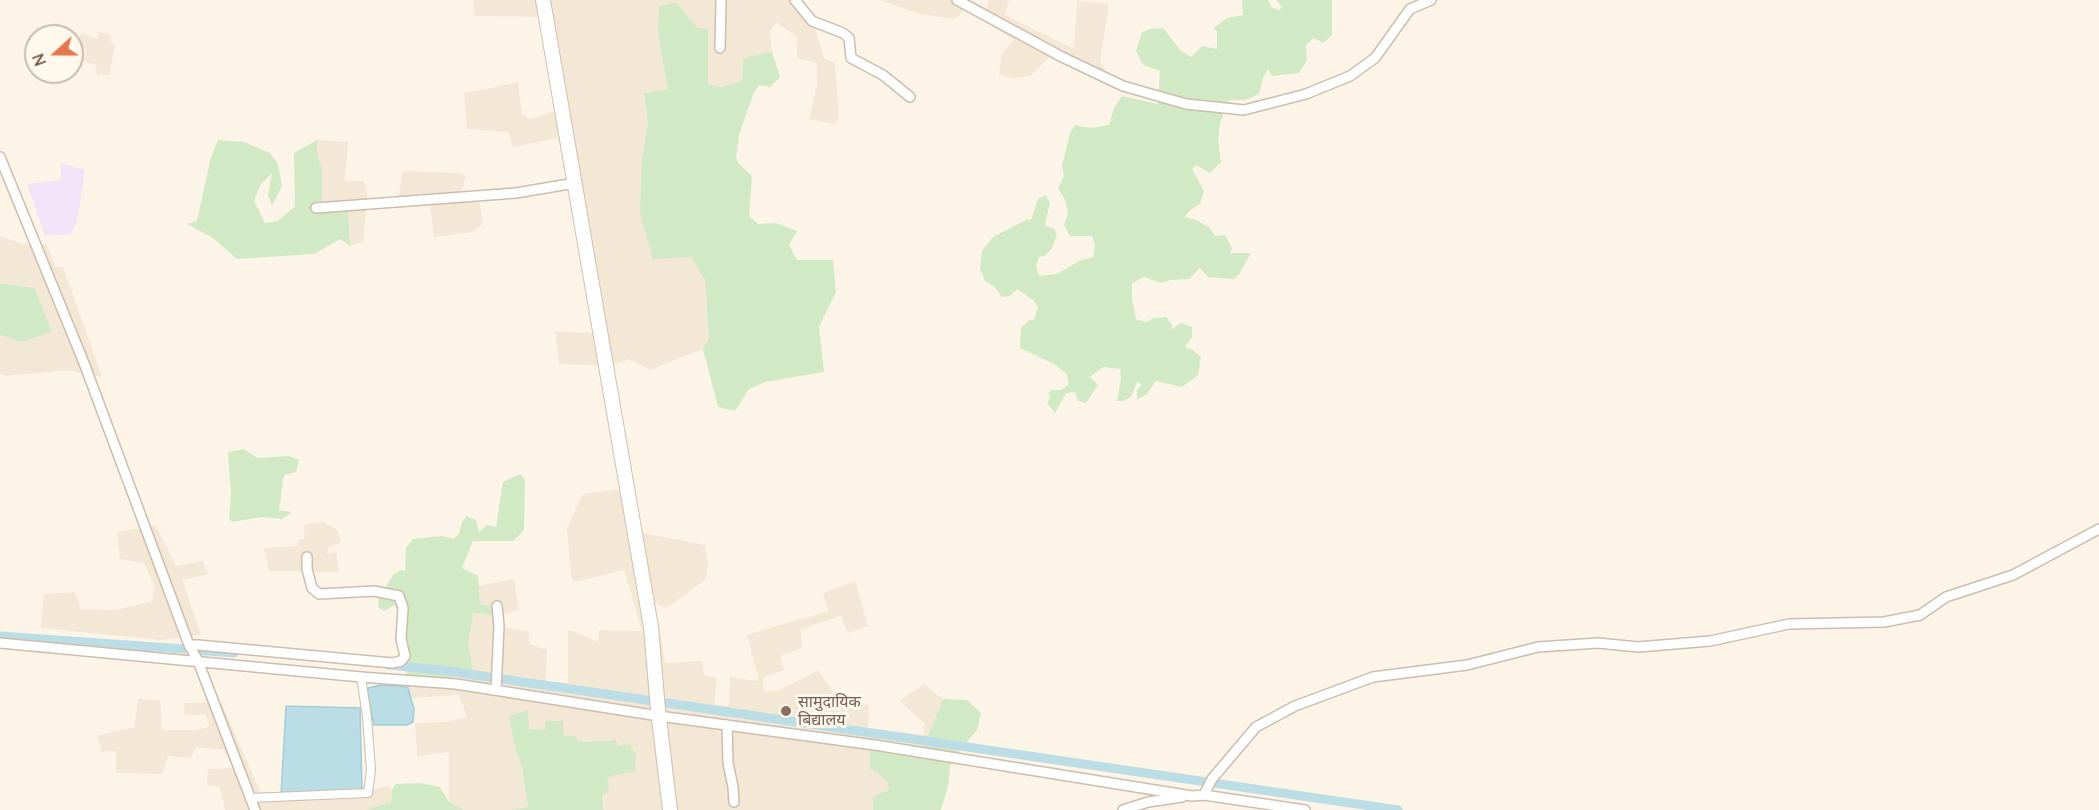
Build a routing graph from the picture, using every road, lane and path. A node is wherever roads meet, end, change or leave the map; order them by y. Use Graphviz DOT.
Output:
graph roads {
  1 [pos="543,0"];
  2 [pos="721,0"];
  3 [pos="795,0"];
  4 [pos="957,0"];
  5 [pos="1431,0"];
  6 [pos="720,48"];
  7 [pos="910,97"];
  8 [pos="0,157"];
  9 [pos="575,183"];
  10 [pos="316,208"];
  11 [pos="2099,529"];
  12 [pos="307,556"];
  13 [pos="497,606"];
  14 [pos="0,643"];
  15 [pos="189,645"];
  16 [pos="198,661"];
  17 [pos="361,677"];
  18 [pos="496,690"];
  19 [pos="658,707"];
  20 [pos="727,725"];
  21 [pos="1205,792"];
  22 [pos="1192,796"];
  23 [pos="250,798"];
  24 [pos="734,801"];
  25 [pos="255,810"];
  26 [pos="670,810"];
  27 [pos="1123,810"];
  28 [pos="1305,810"];
  1 -- 9 [label="main road"];
  2 -- 6 [label="street"];
  3 -- 7 [label="street"];
  4 -- 5 [label="street"];
  8 -- 15 [label="street"];
  9 -- 10 [label="street"];
  9 -- 19 [label="main road"];
  11 -- 21 [label="street"];
  12 -- 15 [label="street"];
  13 -- 18 [label="street"];
  14 -- 16 [label="street"];
  15 -- 16 [label="street"];
  16 -- 17 [label="street"];
  16 -- 23 [label="street"];
  17 -- 18 [label="street"];
  17 -- 23 [label="street"];
  18 -- 19 [label="street"];
  19 -- 20 [label="street"];
  19 -- 26 [label="main road"];
  20 -- 22 [label="street"];
  20 -- 24 [label="street"];
  21 -- 22 [label="street"];
  21 -- 28 [label="street"];
  22 -- 27 [label="street"];
  23 -- 25 [label="street"];
}
